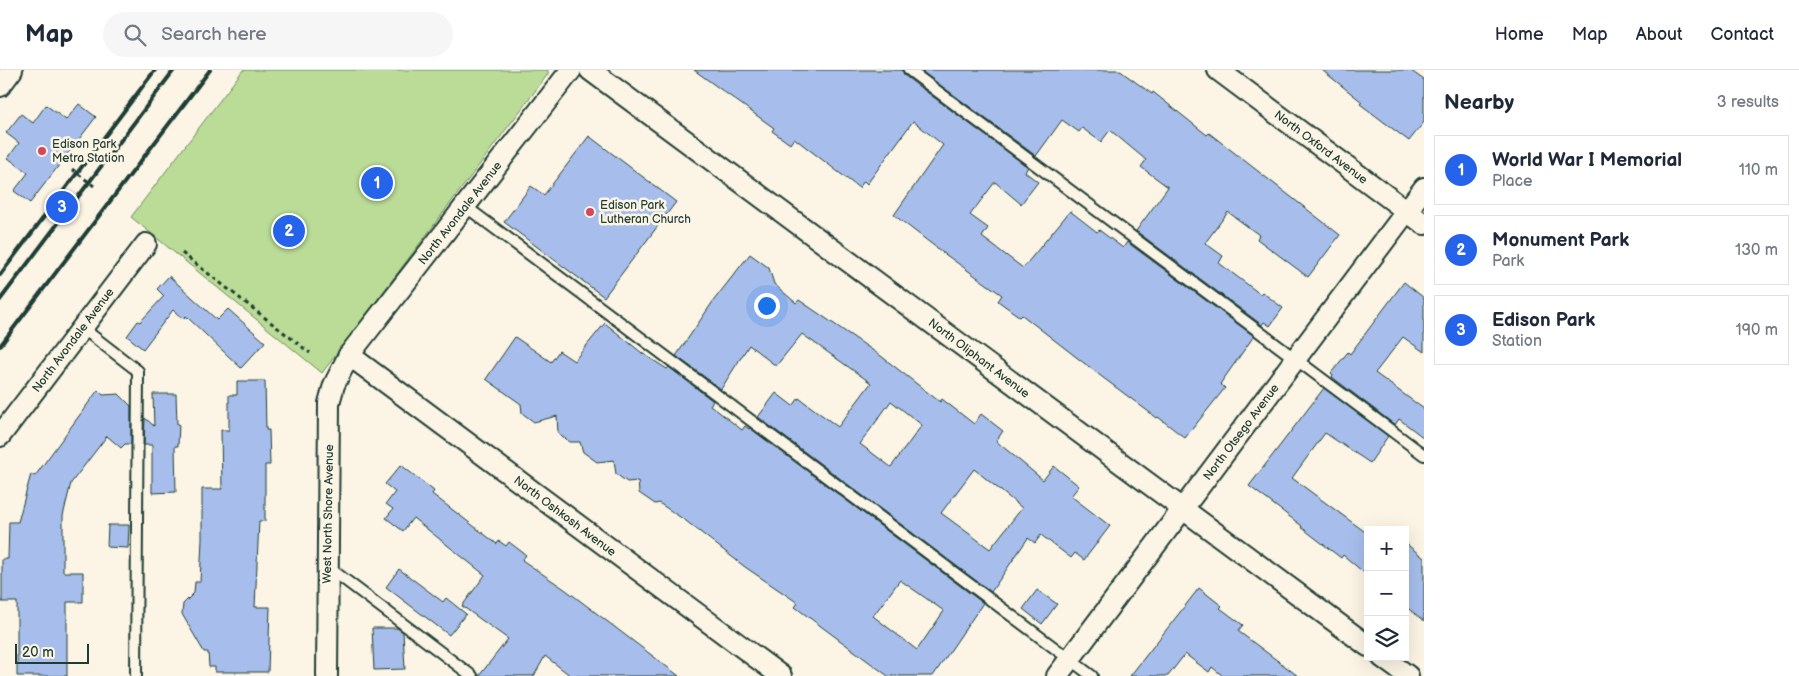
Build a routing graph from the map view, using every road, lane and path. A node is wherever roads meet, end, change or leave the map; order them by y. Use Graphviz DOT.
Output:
graph roads {
  1 [pos="12,70"];
  2 [pos="571,70"];
  3 [pos="590,70"];
  4 [pos="909,70"];
  5 [pos="1218,70"];
  6 [pos="0,86"];
  7 [pos="72,169"];
  8 [pos="94,186"];
  9 [pos="1424,188"];
  10 [pos="465,206"];
  11 [pos="1407,211"];
  12 [pos="1424,224"];
  13 [pos="146,244"];
  14 [pos="182,253"];
  15 [pos="81,328"];
  16 [pos="310,353"];
  17 [pos="349,355"];
  18 [pos="1295,360"];
  19 [pos="0,436"];
  20 [pos="1424,455"];
  21 [pos="1183,509"];
  22 [pos="328,567"];
  23 [pos="1364,643"];
  24 [pos="1070,659"];
  25 [pos="1387,661"];
  26 [pos="136,676"];
  27 [pos="327,676"];
  28 [pos="472,676"];
  29 [pos="781,676"];
  30 [pos="1057,676"];
  31 [pos="1092,676"];
  32 [pos="1408,676"];
  1 -- 6 [label="street"];
  2 -- 10 [label="street, North Avondale Avenue"];
  3 -- 21 [label="street, North Oliphant Avenue"];
  4 -- 18 [label="lane"];
  5 -- 11 [label="street, North Oxford Avenue"];
  7 -- 8 [label="path"];
  9 -- 11 [label="street, North Otsego Avenue"];
  10 -- 17 [label="street, North Avondale Avenue"];
  10 -- 24 [label="lane"];
  11 -- 12 [label="street, North Oxford Avenue"];
  11 -- 18 [label="street, North Otsego Avenue"];
  13 -- 15 [label="street, North Avondale Avenue"];
  14 -- 16 [label="path"];
  15 -- 19 [label="street, North Avondale Avenue"];
  15 -- 26 [label="lane"];
  17 -- 22 [label="street, West North Shore Avenue"];
  17 -- 29 [label="street, North Oshkosh Avenue"];
  18 -- 20 [label="lane"];
  18 -- 21 [label="street, North Otsego Avenue"];
  21 -- 23 [label="street, North Oliphant Avenue"];
  21 -- 24 [label="street, North Otsego Avenue"];
  22 -- 27 [label="street, West North Shore Avenue"];
  22 -- 28 [label="lane"];
  24 -- 30 [label="street, North Otsego Avenue"];
  24 -- 31 [label="lane"];
  25 -- 32 [label="street"];
}
